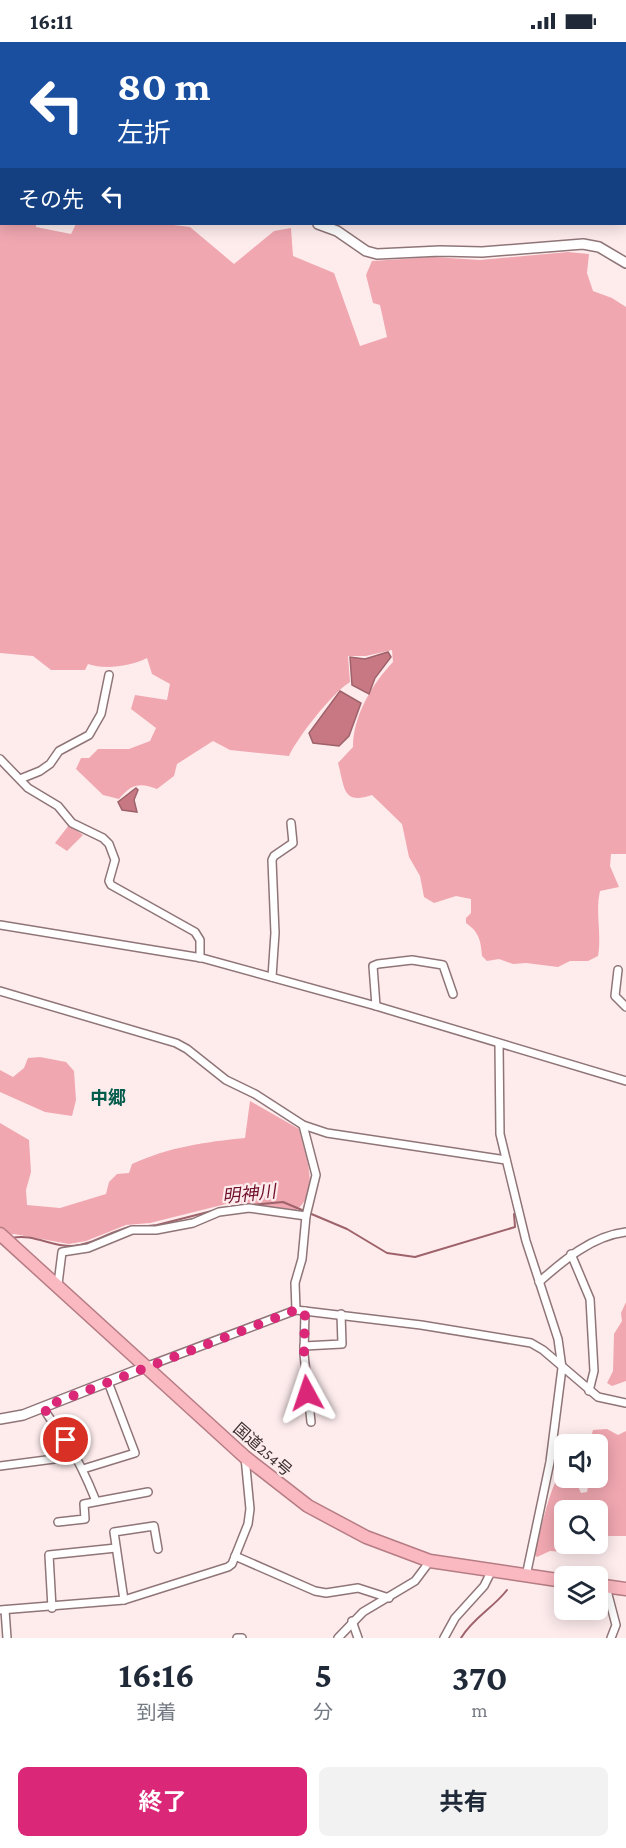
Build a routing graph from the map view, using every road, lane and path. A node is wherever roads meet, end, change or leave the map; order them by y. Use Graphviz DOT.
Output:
graph roads {
  1 [pos="321,225"];
  2 [pos="626,263"];
  3 [pos="109,675"];
  4 [pos="0,759"];
  5 [pos="20,779"];
  6 [pos="291,823"];
  7 [pos="0,925"];
  8 [pos="200,958"];
  9 [pos="618,970"];
  10 [pos="272,977"];
  11 [pos="0,992"];
  12 [pos="453,994"];
  13 [pos="376,1006"];
  14 [pos="626,1007"];
  15 [pos="498,1044"];
  16 [pos="626,1081"];
  17 [pos="303,1125"];
  18 [pos="506,1160"];
  19 [pos="307,1212"];
  20 [pos="626,1232"];
  21 [pos="0,1234"];
  22 [pos="571,1254"];
  23 [pos="539,1282"];
  24 [pos="58,1284"];
  25 [pos="296,1310"];
  26 [pos="305,1311"];
  27 [pos="341,1314"];
  28 [pos="304,1346"];
  29 [pos="148,1366"];
  30 [pos="562,1368"];
  31 [pos="108,1382"];
  32 [pos="589,1391"];
  33 [pos="626,1402"];
  34 [pos="44,1407"];
  35 [pos="0,1419"];
  36 [pos="310,1422"];
  37 [pos="245,1457"];
  38 [pos="54,1459"];
  39 [pos="0,1466"];
  40 [pos="83,1469"];
  41 [pos="148,1492"];
  42 [pos="96,1502"];
  43 [pos="58,1522"];
  44 [pos="117,1548"];
  45 [pos="158,1549"];
  46 [pos="236,1556"];
  47 [pos="430,1561"];
  48 [pos="491,1572"];
  49 [pos="526,1576"];
  50 [pos="554,1580"];
  51 [pos="608,1587"];
  52 [pos="626,1589"];
  53 [pos="389,1598"];
  54 [pos="124,1600"];
  55 [pos="608,1604"];
  56 [pos="51,1608"];
  57 [pos="2,1610"];
  58 [pos="352,1621"];
  59 [pos="8,1638"];
  60 [pos="237,1638"];
  61 [pos="242,1638"];
  62 [pos="338,1638"];
  63 [pos="358,1638"];
  64 [pos="444,1638"];
  65 [pos="610,1638"];
  1 -- 2 [label="street"];
  3 -- 5 [label="street"];
  4 -- 5 [label="street"];
  5 -- 8 [label="street"];
  6 -- 10 [label="street"];
  7 -- 8 [label="street"];
  8 -- 10 [label="street"];
  9 -- 14 [label="street"];
  10 -- 13 [label="street"];
  11 -- 17 [label="street"];
  12 -- 13 [label="street"];
  13 -- 15 [label="street"];
  15 -- 16 [label="street"];
  15 -- 18 [label="street"];
  17 -- 18 [label="street"];
  17 -- 19 [label="street"];
  18 -- 23 [label="street"];
  19 -- 24 [label="street"];
  19 -- 25 [label="street"];
  20 -- 22 [label="street"];
  21 -- 24 [label="highway, 国道254号"];
  22 -- 23 [label="street"];
  22 -- 32 [label="street"];
  23 -- 30 [label="street"];
  24 -- 29 [label="highway, 国道254号"];
  25 -- 26 [label="street"];
  25 -- 29 [label="street"];
  26 -- 27 [label="street"];
  26 -- 28 [label="street"];
  27 -- 28 [label="street"];
  27 -- 30 [label="street"];
  28 -- 36 [label="street"];
  29 -- 31 [label="street"];
  29 -- 37 [label="highway, 国道254号"];
  30 -- 32 [label="street"];
  30 -- 49 [label="street"];
  31 -- 34 [label="street"];
  31 -- 40 [label="street"];
  32 -- 33 [label="street"];
  34 -- 35 [label="street"];
  34 -- 40 [label="street"];
  37 -- 46 [label="street"];
  37 -- 47 [label="highway, 国道254号"];
  38 -- 39 [label="street"];
  40 -- 42 [label="street"];
  41 -- 42 [label="street"];
  42 -- 43 [label="street"];
  44 -- 45 [label="street"];
  44 -- 54 [label="street"];
  44 -- 56 [label="street"];
  46 -- 53 [label="street"];
  46 -- 54 [label="street"];
  47 -- 48 [label="highway, 国道254号"];
  47 -- 53 [label="street"];
  48 -- 49 [label="highway, 国道254号"];
  48 -- 64 [label="street"];
  49 -- 50 [label="highway, 国道254号"];
  51 -- 52 [label="highway"];
  53 -- 58 [label="street"];
  54 -- 56 [label="street"];
  55 -- 65 [label="street"];
  56 -- 57 [label="street"];
  57 -- 59 [label="street"];
  58 -- 62 [label="street"];
  58 -- 63 [label="street"];
  60 -- 61 [label="street"];
}
